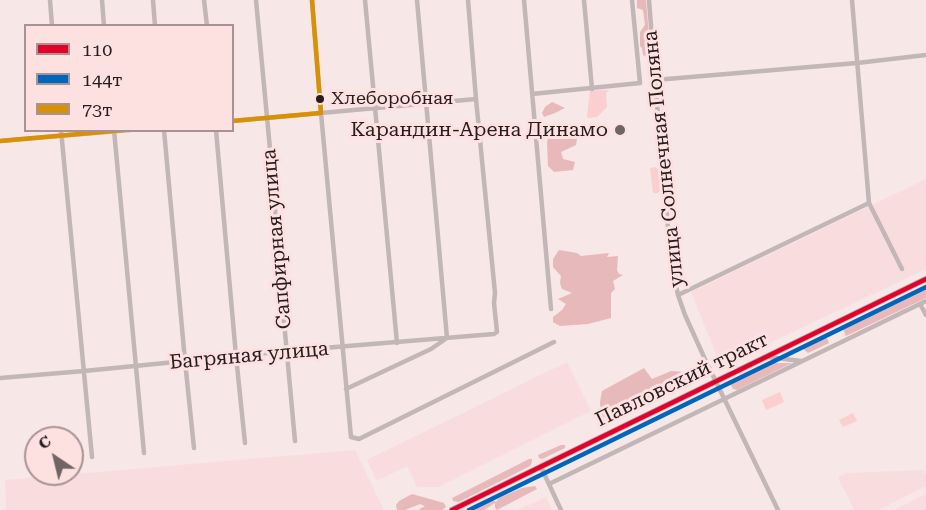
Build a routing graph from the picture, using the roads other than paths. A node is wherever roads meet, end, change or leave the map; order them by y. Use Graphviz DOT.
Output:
graph roads {
  1 [pos="50,0"];
  2 [pos="102,0"];
  3 [pos="153,0"];
  4 [pos="204,0"];
  5 [pos="256,0"];
  6 [pos="312,0"];
  7 [pos="365,0"];
  8 [pos="417,0"];
  9 [pos="468,0"];
  10 [pos="524,0"];
  11 [pos="584,0"];
  12 [pos="632,0"];
  13 [pos="649,0"];
  14 [pos="852,0"];
  15 [pos="52,24"];
  16 [pos="104,24"];
  17 [pos="155,24"];
  18 [pos="207,24"];
  19 [pos="926,55"];
  20 [pos="857,63"];
  21 [pos="655,80"];
  22 [pos="592,89"];
  23 [pos="532,94"];
  24 [pos="476,99"];
  25 [pos="425,104"];
  26 [pos="375,108"];
  27 [pos="321,113"];
  28 [pos="267,118"];
  29 [pos="234,121"];
  30 [pos="88,132"];
  31 [pos="114,132"];
  32 [pos="164,132"];
  33 [pos="216,132"];
  34 [pos="62,133"];
  35 [pos="0,141"];
  36 [pos="869,203"];
  37 [pos="902,269"];
  38 [pos="926,279"];
  39 [pos="678,295"];
  40 [pos="923,303"];
  41 [pos="551,309"];
  42 [pos="926,315"];
  43 [pos="447,338"];
  44 [pos="554,342"];
  45 [pos="398,343"];
  46 [pos="343,347"];
  47 [pos="287,351"];
  48 [pos="236,356"];
  49 [pos="767,357"];
  50 [pos="185,361"];
  51 [pos="801,361"];
  52 [pos="135,366"];
  53 [pos="84,371"];
  54 [pos="0,378"];
  55 [pos="716,382"];
  56 [pos="346,389"];
  57 [pos="724,399"];
  58 [pos="296,441"];
  59 [pos="245,443"];
  60 [pos="194,448"];
  61 [pos="144,453"];
  62 [pos="92,457"];
  63 [pos="541,467"];
  64 [pos="549,484"];
  65 [pos="452,510"];
  66 [pos="561,510"];
  67 [pos="778,510"];
  1 -- 15 [label="street"];
  2 -- 16 [label="street"];
  3 -- 17 [label="street"];
  4 -- 18 [label="street"];
  5 -- 28 [label="street, Сапфирная улица"];
  6 -- 27 [label="street"];
  7 -- 26 [label="street"];
  8 -- 25 [label="street"];
  9 -- 24 [label="street"];
  10 -- 23 [label="street"];
  11 -- 22 [label="street"];
  12 -- 22 [label="street"];
  13 -- 21 [label="street, улица Солнечная Поляна"];
  14 -- 20 [label="street"];
  19 -- 20 [label="street"];
  20 -- 21 [label="street"];
  20 -- 36 [label="street"];
  21 -- 39 [label="street, улица Солнечная Поляна"];
  22 -- 23 [label="street"];
  23 -- 41 [label="street"];
  24 -- 25 [label="street"];
  24 -- 43 [label="street, Багряная улица"];
  25 -- 26 [label="street"];
  25 -- 43 [label="street"];
  26 -- 27 [label="street"];
  26 -- 45 [label="street"];
  27 -- 28 [label="street"];
  27 -- 46 [label="street"];
  28 -- 29 [label="street"];
  28 -- 47 [label="street, Сапфирная улица"];
  30 -- 34 [label="street"];
  31 -- 52 [label="street"];
  32 -- 50 [label="street"];
  33 -- 48 [label="street"];
  34 -- 35 [label="street"];
  34 -- 53 [label="street"];
  36 -- 37 [label="street"];
  36 -- 39 [label="street"];
  38 -- 49 [label="main road, Павловский тракт"];
  39 -- 55 [label="street, улица Солнечная Поляна"];
  40 -- 42 [label="street"];
  40 -- 51 [label="street"];
  43 -- 45 [label="street, Багряная улица"];
  43 -- 56 [label="street"];
  44 -- 56 [label="street"];
  45 -- 46 [label="street, Багряная улица"];
  46 -- 47 [label="street, Багряная улица"];
  46 -- 56 [label="street"];
  47 -- 48 [label="street, Багряная улица"];
  47 -- 58 [label="street, Сапфирная улица"];
  48 -- 50 [label="street, Багряная улица"];
  48 -- 59 [label="street"];
  49 -- 51 [label="street"];
  49 -- 55 [label="main road, Павловский тракт"];
  50 -- 52 [label="street, Багряная улица"];
  50 -- 60 [label="street"];
  51 -- 57 [label="street"];
  52 -- 53 [label="street, Багряная улица"];
  52 -- 61 [label="street"];
  53 -- 54 [label="street, Багряная улица"];
  53 -- 62 [label="street"];
  55 -- 57 [label="street, улица Солнечная Поляна"];
  55 -- 63 [label="main road, Павловский тракт"];
  57 -- 64 [label="street"];
  57 -- 67 [label="street"];
  63 -- 64 [label="street"];
  63 -- 65 [label="main road, Павловский тракт"];
  64 -- 66 [label="street"];
}
